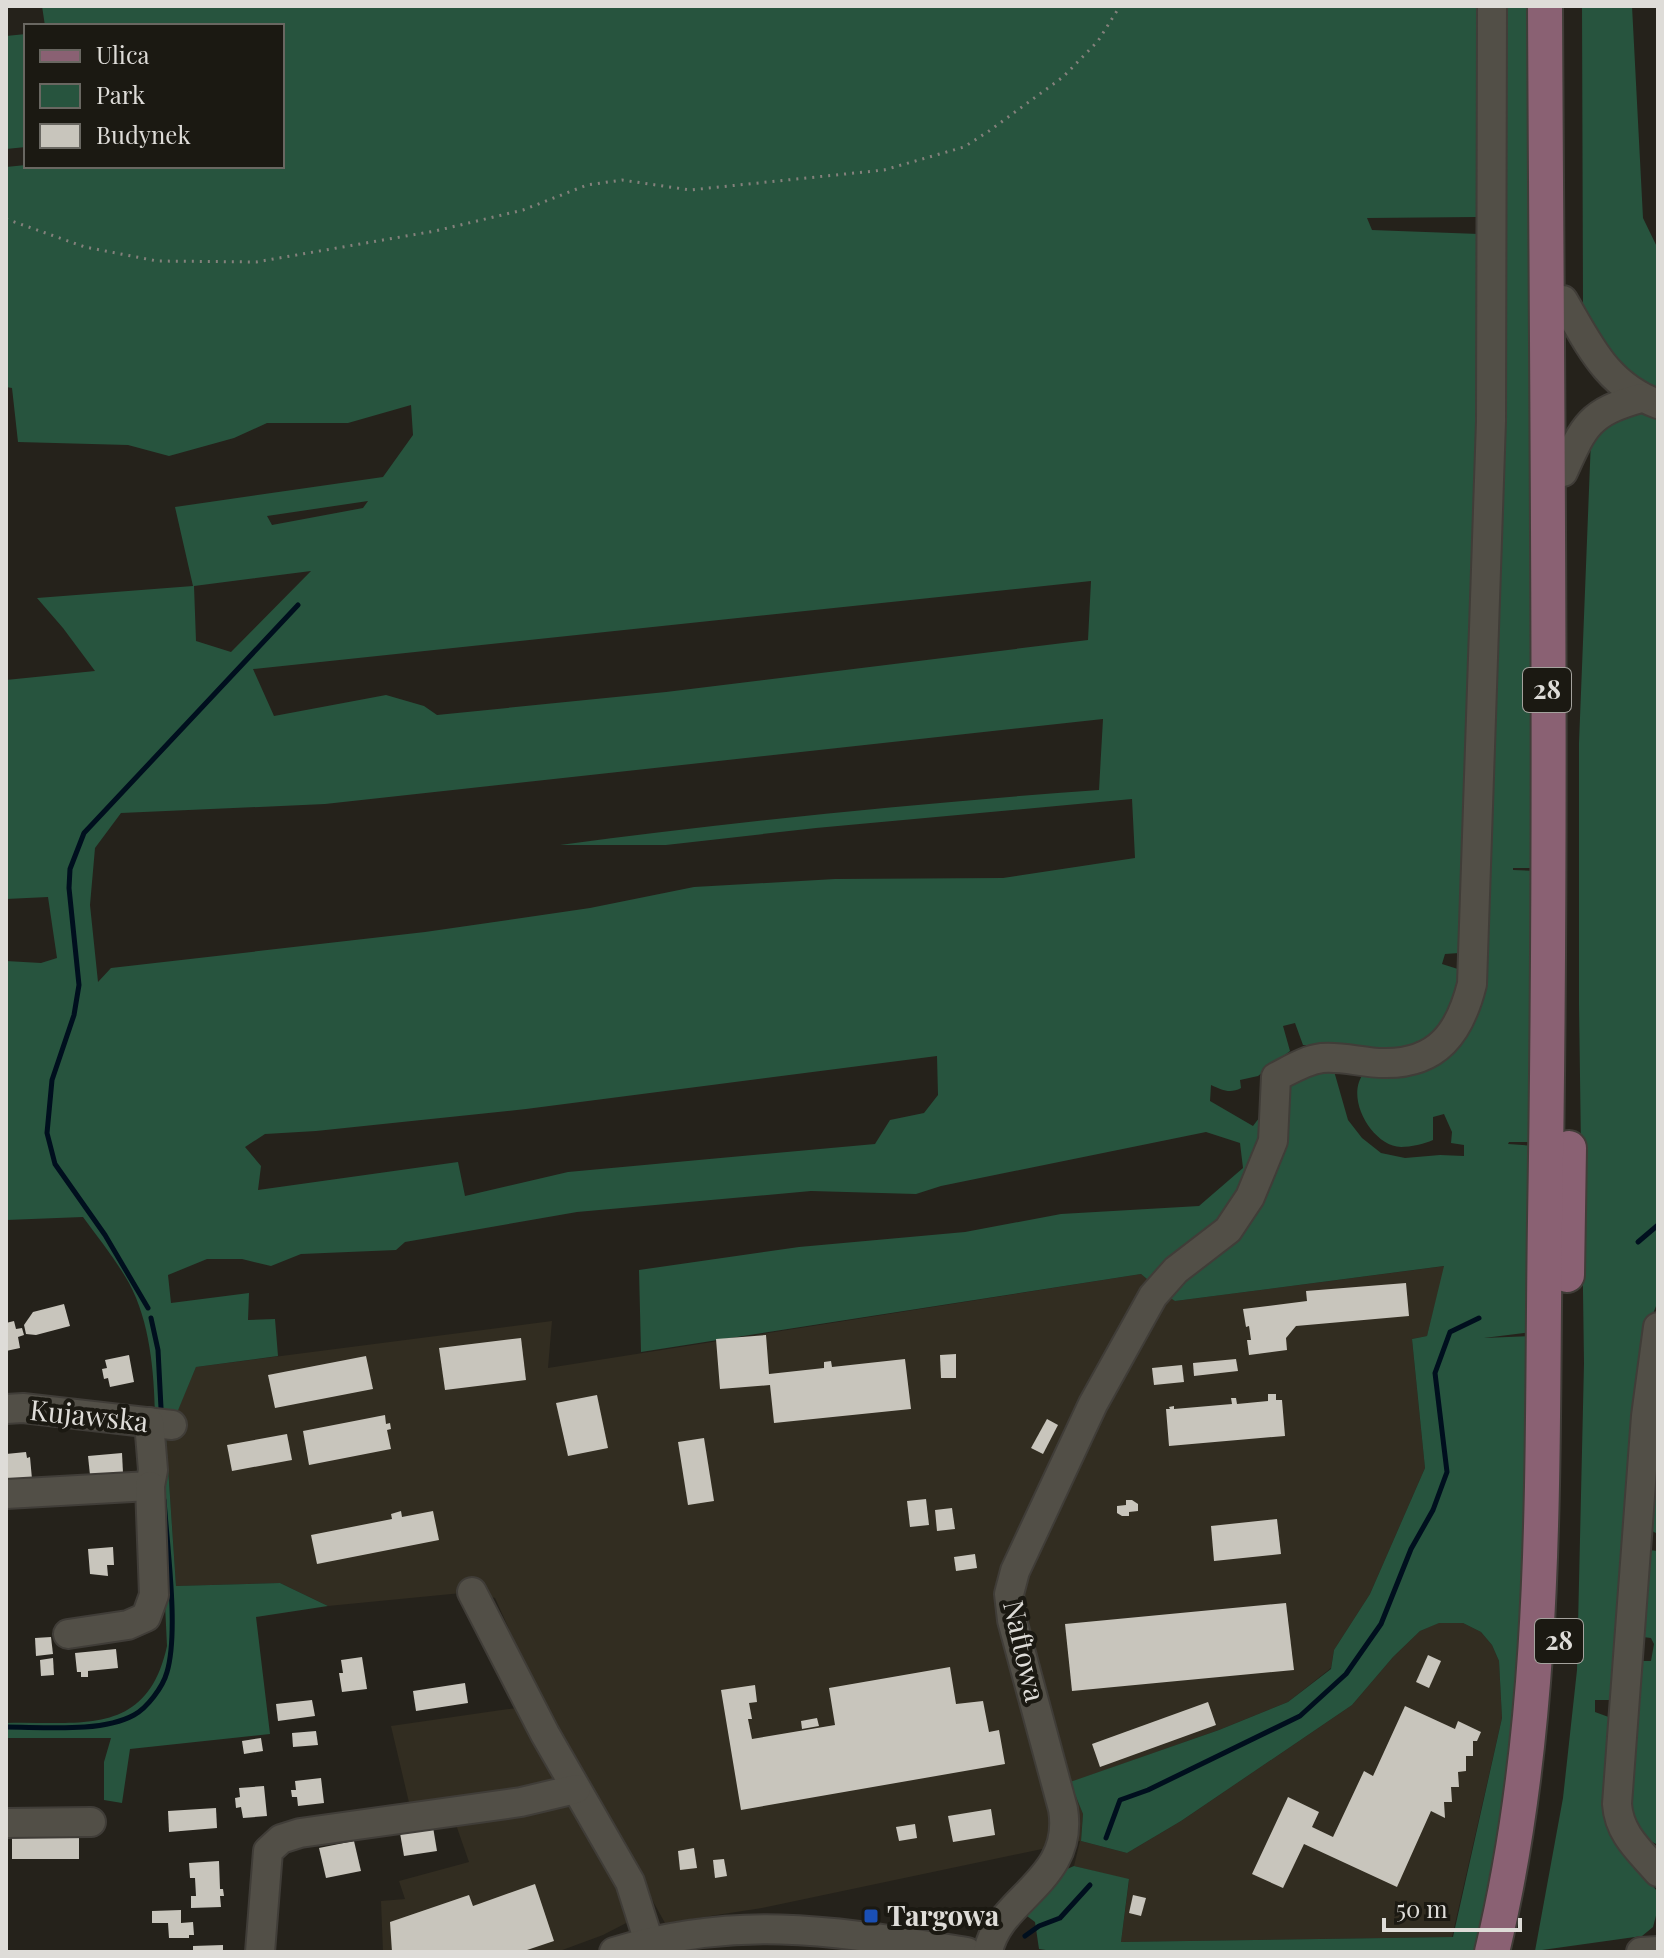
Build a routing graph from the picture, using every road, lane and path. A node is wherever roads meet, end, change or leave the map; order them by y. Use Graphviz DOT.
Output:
graph roads {
  1 [pos="1120,6"];
  2 [pos="1492,6"];
  3 [pos="1545,6"];
  4 [pos="1562,6"];
  5 [pos="6,219"];
  6 [pos="1563,300"];
  7 [pos="1650,401"];
  8 [pos="1563,472"];
  9 [pos="1658,1327"];
  10 [pos="6,1409"];
  11 [pos="150,1486"];
  12 [pos="6,1494"];
  13 [pos="472,1592"];
  14 [pos="68,1634"];
  15 [pos="576,1789"];
  16 [pos="91,1822"];
  17 [pos="6,1823"];
  18 [pos="1658,1872"];
  19 [pos="1513,1930"];
  20 [pos="649,1942"];
  21 [pos="1658,1951"];
  22 [pos="260,1952"];
  23 [pos="614,1952"];
  24 [pos="967,1952"];
  25 [pos="988,1952"];
  26 [pos="1492,1952"];
  27 [pos="1641,1952"];
  1 -- 5 [label="path"];
  2 -- 25 [label="street, Naftowa"];
  3 -- 19 [label="main road, 28"];
  4 -- 6 [label="main road, 28"];
  6 -- 7 [label="street"];
  6 -- 8 [label="main road, 28"];
  7 -- 8 [label="street"];
  8 -- 19 [label="main road, 28"];
  9 -- 18 [label="street"];
  10 -- 11 [label="street, Kujawska"];
  11 -- 12 [label="street"];
  11 -- 14 [label="street"];
  13 -- 15 [label="street"];
  15 -- 20 [label="street"];
  15 -- 22 [label="street"];
  16 -- 17 [label="street"];
  19 -- 26 [label="main road, 28"];
  20 -- 23 [label="street"];
  20 -- 24 [label="street"];
  21 -- 27 [label="street"];
}
